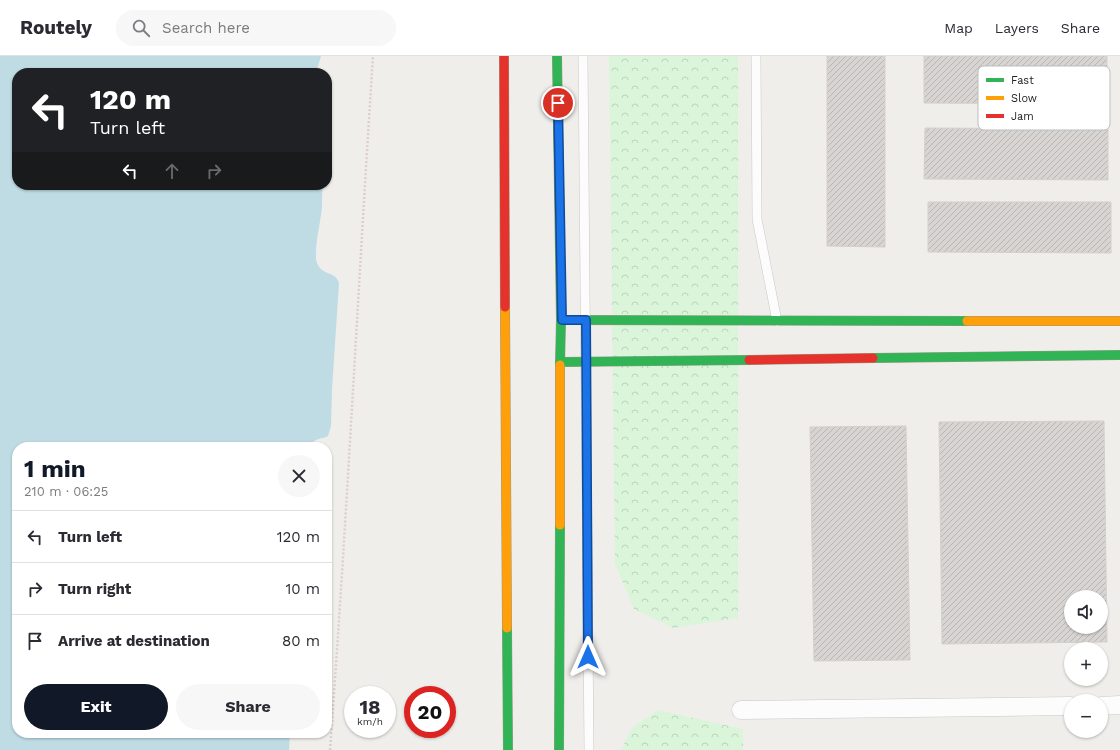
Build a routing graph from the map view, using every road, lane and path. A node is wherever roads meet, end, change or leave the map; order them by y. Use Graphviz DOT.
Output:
graph roads {
  1 [pos="373,56"];
  2 [pos="504,56"];
  3 [pos="557,56"];
  4 [pos="583,56"];
  5 [pos="756,56"];
  6 [pos="562,320"];
  7 [pos="586,320"];
  8 [pos="778,321"];
  9 [pos="1120,321"];
  10 [pos="1120,355"];
  11 [pos="560,362"];
  12 [pos="586,362"];
  13 [pos="1064,706"];
  14 [pos="1108,706"];
  15 [pos="1120,706"];
  16 [pos="741,710"];
  17 [pos="332,722"];
  18 [pos="331,738"];
  19 [pos="330,750"];
  20 [pos="508,750"];
  21 [pos="559,750"];
  22 [pos="589,750"];
  1 -- 17 [label="path"];
  2 -- 20 [label="main road"];
  3 -- 6 [label="main road"];
  4 -- 7 [label="lane"];
  5 -- 8 [label="lane"];
  6 -- 7 [label="main road"];
  6 -- 11 [label="main road"];
  7 -- 8 [label="main road"];
  7 -- 12 [label="lane"];
  8 -- 9 [label="main road"];
  10 -- 12 [label="main road"];
  11 -- 12 [label="main road"];
  11 -- 21 [label="main road"];
  12 -- 22 [label="lane"];
  13 -- 16 [label="street"];
  14 -- 15 [label="street"];
  18 -- 19 [label="path"];
}
